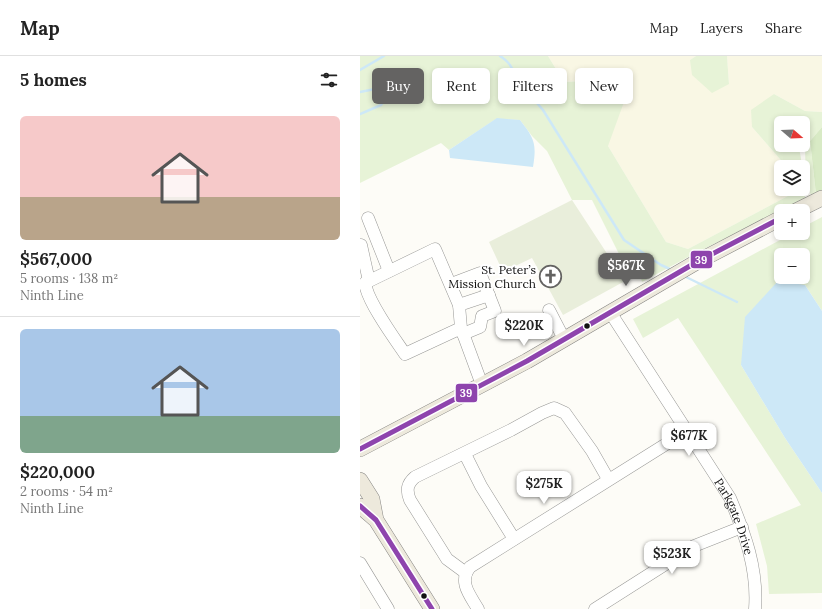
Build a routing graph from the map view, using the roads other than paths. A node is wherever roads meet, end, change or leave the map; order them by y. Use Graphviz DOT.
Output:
graph roads {
  1 [pos="822,198"];
  2 [pos="810,204"];
  3 [pos="368,218"];
  4 [pos="774,222"];
  5 [pos="361,245"];
  6 [pos="389,271"];
  7 [pos="368,281"];
  8 [pos="451,284"];
  9 [pos="489,295"];
  10 [pos="459,305"];
  11 [pos="549,310"];
  12 [pos="610,312"];
  13 [pos="462,331"];
  14 [pos="564,339"];
  15 [pos="482,385"];
  16 [pos="687,430"];
  17 [pos="360,449"];
  18 [pos="465,454"];
  19 [pos="608,479"];
  20 [pos="360,480"];
  21 [pos="360,506"];
  22 [pos="376,520"];
  23 [pos="742,527"];
  24 [pos="514,539"];
  25 [pos="360,563"];
  26 [pos="466,573"];
  27 [pos="388,609"];
  28 [pos="432,609"];
  29 [pos="478,609"];
  30 [pos="594,609"];
  31 [pos="755,609"];
  1 -- 2 [label="main road"];
  3 -- 6 [label="street"];
  4 -- 12 [label="main road"];
  5 -- 7 [label="street"];
  6 -- 7 [label="street"];
  6 -- 8 [label="street"];
  7 -- 13 [label="street"];
  8 -- 9 [label="street"];
  8 -- 10 [label="street"];
  9 -- 10 [label="street"];
  9 -- 13 [label="street"];
  10 -- 13 [label="street"];
  11 -- 14 [label="street"];
  12 -- 14 [label="main road"];
  12 -- 16 [label="street, Parkgate Drive"];
  13 -- 15 [label="street"];
  14 -- 15 [label="main road"];
  15 -- 17 [label="main road"];
  16 -- 19 [label="street"];
  16 -- 23 [label="street, Parkgate Drive"];
  18 -- 19 [label="street"];
  18 -- 24 [label="street"];
  18 -- 26 [label="street"];
  19 -- 24 [label="street"];
  20 -- 22 [label="main road"];
  21 -- 22 [label="main road"];
  22 -- 28 [label="main road"];
  23 -- 30 [label="street"];
  23 -- 31 [label="street, Parkgate Drive"];
  24 -- 26 [label="street"];
  25 -- 27 [label="street"];
  26 -- 29 [label="street"];
}
